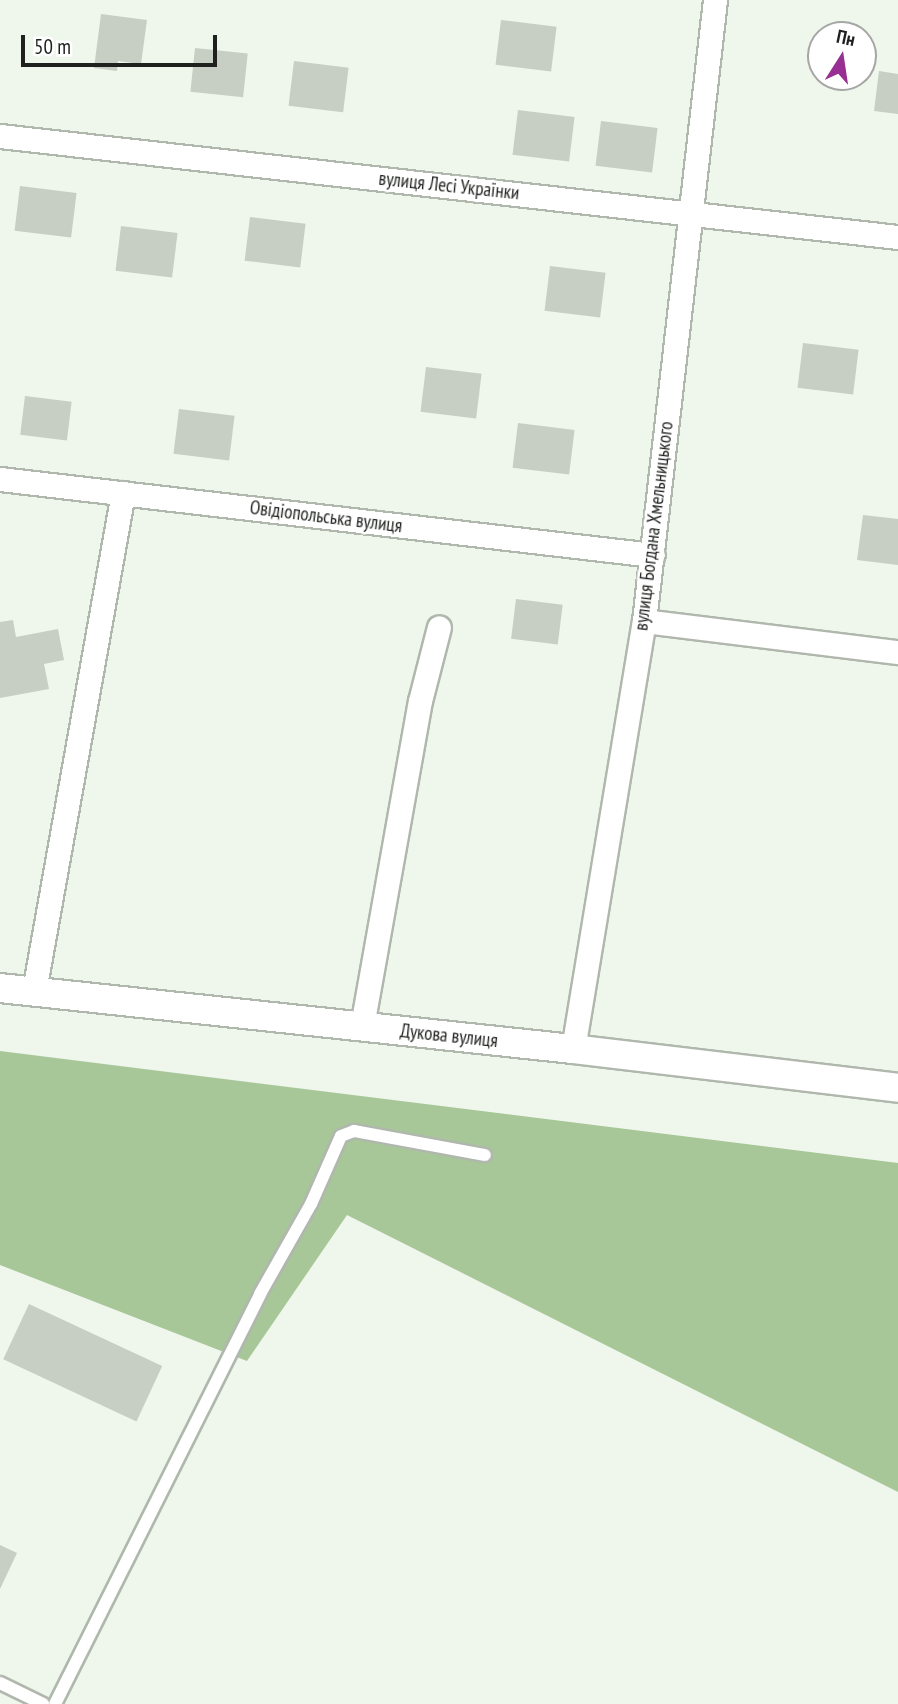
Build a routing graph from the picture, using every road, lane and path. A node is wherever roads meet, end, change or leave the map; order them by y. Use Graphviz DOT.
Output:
graph roads {
  1 [pos="715,0"];
  2 [pos="0,136"];
  3 [pos="689,213"];
  4 [pos="898,237"];
  5 [pos="0,479"];
  6 [pos="123,493"];
  7 [pos="653,555"];
  8 [pos="644,621"];
  9 [pos="439,627"];
  10 [pos="898,652"];
  11 [pos="0,988"];
  12 [pos="34,991"];
  13 [pos="362,1026"];
  14 [pos="573,1049"];
  15 [pos="898,1088"];
  16 [pos="485,1155"];
  17 [pos="0,1683"];
  18 [pos="43,1704"];
  19 [pos="55,1704"];
  1 -- 3 [label="street, вулиця Богдана Хмельницького"];
  2 -- 3 [label="street, вулиця Лесі Українки"];
  3 -- 4 [label="street, вулиця Лесі Українки"];
  3 -- 7 [label="street, вулиця Богдана Хмельницького"];
  5 -- 6 [label="street, Овідіопольська вулиця"];
  6 -- 7 [label="street, Овідіопольська вулиця"];
  6 -- 12 [label="street"];
  7 -- 8 [label="street, вулиця Богдана Хмельницького"];
  8 -- 10 [label="street"];
  8 -- 14 [label="street, вулиця Богдана Хмельницького"];
  9 -- 13 [label="street"];
  11 -- 12 [label="street, Дукова вулиця"];
  12 -- 13 [label="street, Дукова вулиця"];
  13 -- 14 [label="street, Дукова вулиця"];
  14 -- 15 [label="street, Дукова вулиця"];
  16 -- 19 [label="lane"];
  17 -- 18 [label="lane"];
}
